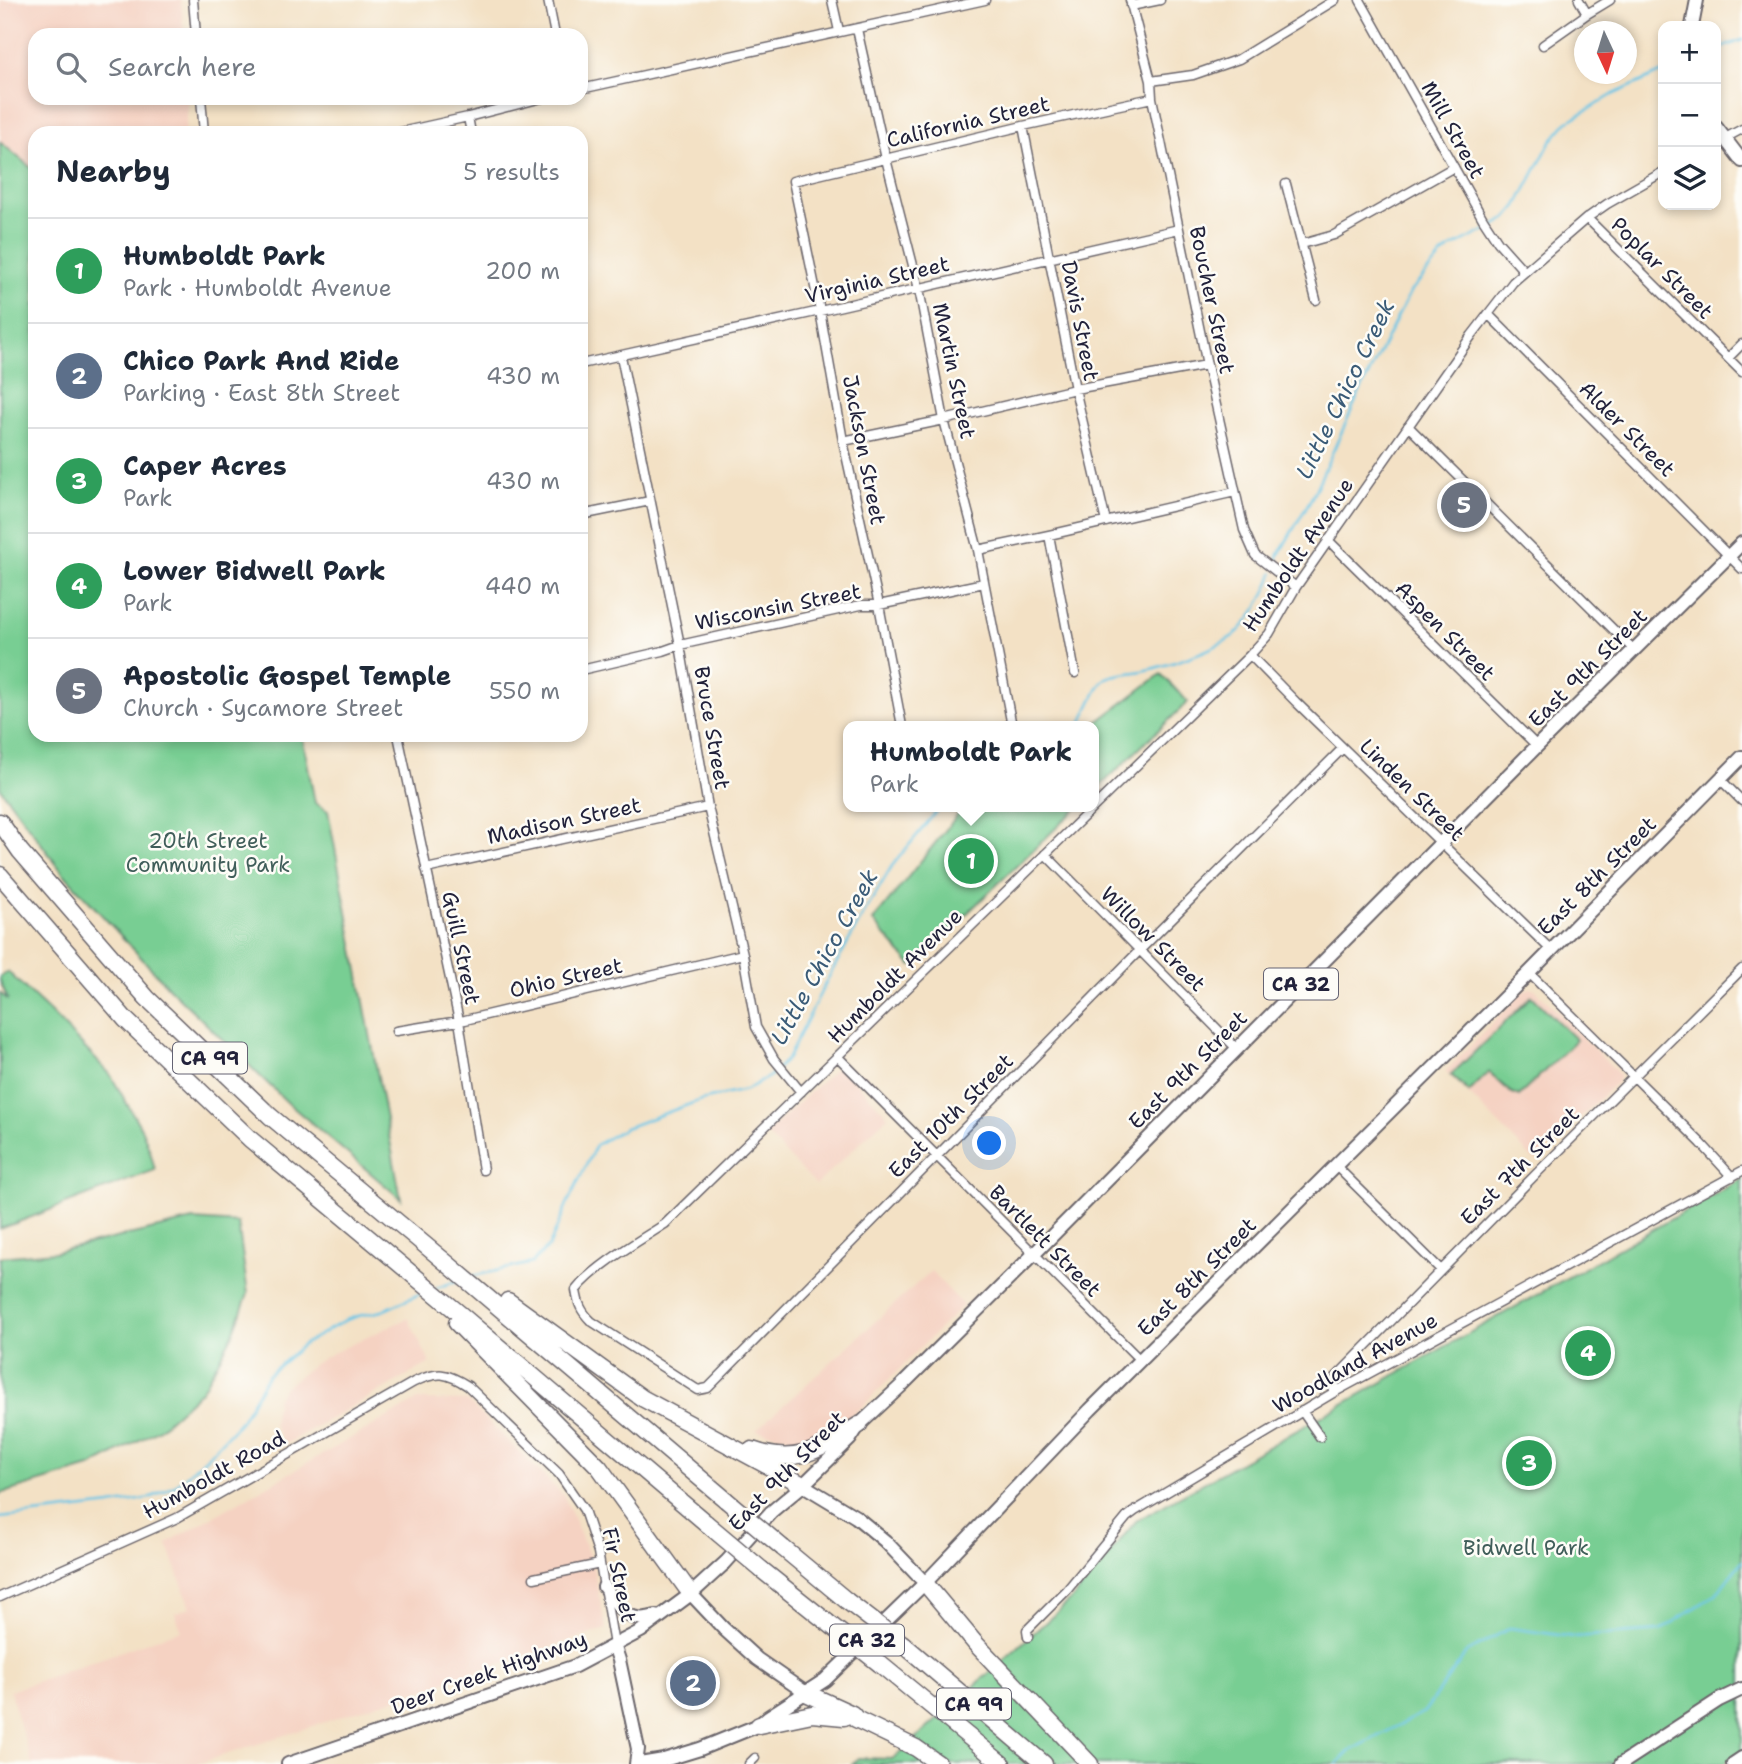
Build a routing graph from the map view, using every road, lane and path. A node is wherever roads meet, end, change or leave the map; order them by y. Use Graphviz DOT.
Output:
graph roads {
  1 [pos="193,0"];
  2 [pos="548,0"];
  3 [pos="832,0"];
  4 [pos="985,0"];
  5 [pos="1160,0"];
  6 [pos="1335,0"];
  7 [pos="1360,0"];
  8 [pos="1579,0"];
  9 [pos="1610,0"];
  10 [pos="1697,0"];
  11 [pos="1131,3"];
  12 [pos="1587,14"];
  13 [pos="1693,21"];
  14 [pos="195,28"];
  15 [pos="554,28"];
  16 [pos="857,29"];
  17 [pos="839,31"];
  18 [pos="1543,45"];
  19 [pos="1151,81"];
  20 [pos="588,87"];
  21 [pos="1152,98"];
  22 [pos="202,105"];
  23 [pos="515,105"];
  24 [pos="468,117"];
  25 [pos="1023,125"];
  26 [pos="203,126"];
  27 [pos="428,126"];
  28 [pos="470,126"];
  29 [pos="1742,129"];
  30 [pos="1721,140"];
  31 [pos="1721,142"];
  32 [pos="886,159"];
  33 [pos="1742,161"];
  34 [pos="1454,167"];
  35 [pos="1658,175"];
  36 [pos="793,181"];
  37 [pos="1286,184"];
  38 [pos="1587,218"];
  39 [pos="1180,229"];
  40 [pos="1302,244"];
  41 [pos="1050,259"];
  42 [pos="1524,271"];
  43 [pos="919,289"];
  44 [pos="1316,300"];
  45 [pos="820,311"];
  46 [pos="1488,314"];
  47 [pos="1742,344"];
  48 [pos="621,356"];
  49 [pos="1728,358"];
  50 [pos="588,363"];
  51 [pos="1207,365"];
  52 [pos="1742,372"];
  53 [pos="1075,389"];
  54 [pos="944,420"];
  55 [pos="1408,426"];
  56 [pos="843,441"];
  57 [pos="1235,492"];
  58 [pos="650,500"];
  59 [pos="588,513"];
  60 [pos="1106,522"];
  61 [pos="1049,535"];
  62 [pos="1328,540"];
  63 [pos="1742,543"];
  64 [pos="978,550"];
  65 [pos="1729,555"];
  66 [pos="1742,569"];
  67 [pos="984,583"];
  68 [pos="1296,587"];
  69 [pos="879,606"];
  70 [pos="680,645"];
  71 [pos="1634,650"];
  72 [pos="1250,655"];
  73 [pos="588,668"];
  74 [pos="1075,673"];
  75 [pos="901,721"];
  76 [pos="1011,721"];
  77 [pos="399,742"];
  78 [pos="1537,746"];
  79 [pos="1343,748"];
  80 [pos="1742,757"];
  81 [pos="1720,779"];
  82 [pos="1742,801"];
  83 [pos="1099,802"];
  84 [pos="708,807"];
  85 [pos="1089,812"];
  86 [pos="0,822"];
  87 [pos="1442,843"];
  88 [pos="1045,854"];
  89 [pos="426,869"];
  90 [pos="0,875"];
  91 [pos="1140,950"];
  92 [pos="1551,950"];
  93 [pos="744,954"];
  94 [pos="1742,969"];
  95 [pos="1529,973"];
  96 [pos="459,1020"];
  97 [pos="396,1031"];
  98 [pos="1236,1048"];
  99 [pos="838,1057"];
  100 [pos="1633,1077"];
  101 [pos="802,1092"];
  102 [pos="936,1157"];
  103 [pos="1336,1166"];
  104 [pos="484,1170"];
  105 [pos="1742,1171"];
  106 [pos="1732,1177"];
  107 [pos="1034,1254"];
  108 [pos="1441,1270"];
  109 [pos="576,1290"];
  110 [pos="488,1292"];
  111 [pos="449,1306"];
  112 [pos="1140,1360"];
  113 [pos="440,1374"];
  114 [pos="1333,1393"];
  115 [pos="1302,1411"];
  116 [pos="859,1425"];
  117 [pos="695,1427"];
  118 [pos="1320,1437"];
  119 [pos="803,1485"];
  120 [pos="600,1564"];
  121 [pos="534,1578"];
  122 [pos="925,1583"];
  123 [pos="604,1587"];
  124 [pos="691,1594"];
  125 [pos="0,1597"];
  126 [pos="666,1612"];
  127 [pos="1028,1637"];
  128 [pos="614,1645"];
  129 [pos="1742,1689"];
  130 [pos="806,1693"];
  131 [pos="856,1719"];
  132 [pos="759,1725"];
  133 [pos="1742,1758"];
  134 [pos="663,1762"];
  135 [pos="288,1764"];
  136 [pos="638,1764"];
  137 [pos="939,1764"];
  138 [pos="1002,1764"];
  139 [pos="1044,1764"];
  140 [pos="1090,1764"];
  141 [pos="1620,1764"];
  142 [pos="1733,1764"];
  1 -- 14 [label="street"];
  2 -- 15 [label="street"];
  3 -- 17 [label="street"];
  4 -- 16 [label="street"];
  5 -- 11 [label="street"];
  6 -- 19 [label="street"];
  7 -- 34 [label="street, Mill Street"];
  8 -- 12 [label="street"];
  9 -- 12 [label="street"];
  10 -- 13 [label="main road"];
  11 -- 19 [label="street, Boucher Street"];
  12 -- 18 [label="street"];
  16 -- 17 [label="street"];
  16 -- 32 [label="street, Martin Street"];
  17 -- 20 [label="street"];
  19 -- 21 [label="street, Boucher Street"];
  21 -- 25 [label="street, California Street"];
  21 -- 39 [label="street, Boucher Street"];
  22 -- 26 [label="street"];
  23 -- 24 [label="street"];
  24 -- 27 [label="street"];
  24 -- 28 [label="street"];
  25 -- 32 [label="street, California Street"];
  25 -- 41 [label="street, Davis Street"];
  29 -- 30 [label="street"];
  31 -- 33 [label="main road"];
  32 -- 36 [label="street, California Street"];
  32 -- 43 [label="street, Martin Street"];
  34 -- 40 [label="street"];
  34 -- 42 [label="street, Mill Street"];
  35 -- 38 [label="street, Humboldt Avenue"];
  36 -- 45 [label="street, Jackson Street"];
  37 -- 40 [label="street"];
  38 -- 42 [label="street, Humboldt Avenue"];
  38 -- 49 [label="street, Poplar Street"];
  39 -- 41 [label="street, Virginia Street"];
  39 -- 51 [label="street, Boucher Street"];
  40 -- 44 [label="street"];
  41 -- 43 [label="street, Virginia Street"];
  41 -- 53 [label="street, Davis Street"];
  42 -- 46 [label="street, Humboldt Avenue"];
  43 -- 45 [label="street, Virginia Street"];
  43 -- 54 [label="street, Martin Street"];
  45 -- 48 [label="street, Virginia Street"];
  45 -- 56 [label="street, Jackson Street"];
  46 -- 55 [label="street, Humboldt Avenue"];
  46 -- 65 [label="street, Alder Street"];
  47 -- 49 [label="street"];
  48 -- 50 [label="street, Virginia Street"];
  48 -- 58 [label="street, Bruce Street"];
  49 -- 52 [label="street, Poplar Street"];
  51 -- 53 [label="street"];
  51 -- 57 [label="street, Boucher Street"];
  53 -- 54 [label="street"];
  53 -- 60 [label="street, Davis Street"];
  54 -- 56 [label="street"];
  54 -- 64 [label="street, Martin Street"];
  55 -- 62 [label="street, Humboldt Avenue"];
  55 -- 71 [label="street"];
  56 -- 69 [label="street, Jackson Street"];
  57 -- 60 [label="street"];
  57 -- 68 [label="street, Boucher Street"];
  58 -- 59 [label="street"];
  58 -- 70 [label="street, Bruce Street"];
  60 -- 61 [label="street"];
  61 -- 64 [label="street"];
  61 -- 74 [label="street"];
  62 -- 68 [label="street, Humboldt Avenue"];
  62 -- 78 [label="street, Aspen Street"];
  63 -- 65 [label="main road, East 9th Street / CA 32"];
  64 -- 67 [label="street, Martin Street"];
  65 -- 66 [label="street, Alder Street"];
  65 -- 71 [label="main road, East 9th Street / CA 32"];
  67 -- 69 [label="street, Wisconsin Street"];
  67 -- 76 [label="street, Martin Street"];
  68 -- 72 [label="street, Humboldt Avenue"];
  69 -- 70 [label="street, Wisconsin Street"];
  69 -- 75 [label="street, Jackson Street"];
  70 -- 73 [label="street, Wisconsin Street"];
  70 -- 84 [label="street, Bruce Street"];
  71 -- 78 [label="main road, East 9th Street / CA 32"];
  72 -- 79 [label="street, Linden Street"];
  72 -- 83 [label="street, Humboldt Avenue"];
  77 -- 89 [label="street, Guill Street"];
  78 -- 87 [label="main road, East 9th Street / CA 32"];
  79 -- 87 [label="street, Linden Street"];
  79 -- 91 [label="street, East 10th Street"];
  80 -- 81 [label="main road, East 8th Street / CA 32"];
  81 -- 82 [label="street"];
  81 -- 92 [label="main road, East 8th Street / CA 32"];
  84 -- 89 [label="street, Madison Street"];
  84 -- 93 [label="street, Bruce Street"];
  85 -- 88 [label="street, Humboldt Avenue"];
  86 -- 110 [label="highway, CA 99"];
  87 -- 92 [label="street, Linden Street"];
  87 -- 98 [label="main road, East 9th Street / CA 32"];
  88 -- 91 [label="street, Willow Street"];
  88 -- 99 [label="street, Humboldt Avenue"];
  89 -- 96 [label="street, Guill Street"];
  90 -- 111 [label="highway, CA 99"];
  91 -- 98 [label="street, Willow Street"];
  91 -- 102 [label="street, East 10th Street"];
  92 -- 95 [label="main road, East 8th Street / CA 32"];
  93 -- 96 [label="street, Ohio Street"];
  93 -- 101 [label="street, Bruce Street"];
  94 -- 100 [label="street, East 7th Street"];
  95 -- 100 [label="street"];
  95 -- 103 [label="main road, East 8th Street / CA 32"];
  96 -- 97 [label="street, Ohio Street"];
  96 -- 104 [label="street, Guill Street"];
  98 -- 107 [label="main road, East 9th Street / CA 32"];
  99 -- 101 [label="street, Humboldt Avenue"];
  99 -- 102 [label="street, Bartlett Street"];
  100 -- 106 [label="street"];
  100 -- 108 [label="street, East 7th Street"];
  101 -- 109 [label="street, Humboldt Avenue"];
  102 -- 107 [label="street, Bartlett Street"];
  102 -- 109 [label="street, East 10th Street"];
  103 -- 108 [label="street"];
  103 -- 112 [label="main road, East 8th Street / CA 32"];
  105 -- 106 [label="street, Woodland Avenue"];
  106 -- 114 [label="street, Woodland Avenue"];
  107 -- 112 [label="street, Bartlett Street"];
  107 -- 116 [label="main road, East 9th Street / CA 32"];
  108 -- 114 [label="street, East 7th Street"];
  110 -- 117 [label="highway"];
  110 -- 139 [label="highway, CA 99, bridge"];
  111 -- 124 [label="highway"];
  111 -- 138 [label="highway, CA 99, bridge"];
  112 -- 122 [label="main road, East 8th Street / CA 32"];
  113 -- 120 [label="street, Fir Street"];
  113 -- 125 [label="street, Humboldt Road"];
  114 -- 115 [label="street, Woodland Avenue"];
  115 -- 118 [label="street"];
  115 -- 127 [label="street, Woodland Avenue"];
  116 -- 117 [label="highway"];
  116 -- 119 [label="main road, East 9th Street / CA 32"];
  117 -- 119 [label="highway"];
  119 -- 122 [label="main road"];
  119 -- 124 [label="main road, East 9th Street / CA 32"];
  120 -- 121 [label="street"];
  120 -- 123 [label="street, Fir Street"];
  122 -- 130 [label="main road, East 8th Street / CA 32"];
  122 -- 140 [label="highway"];
  123 -- 126 [label="main road"];
  123 -- 128 [label="street, Fir Street"];
  124 -- 126 [label="main road, Deer Creek Highway / CA 32"];
  124 -- 130 [label="main road"];
  126 -- 128 [label="main road, Deer Creek Highway / CA 32"];
  128 -- 135 [label="main road, Deer Creek Highway / CA 32"];
  128 -- 136 [label="main road, Fir Street"];
  129 -- 141 [label="main road"];
  130 -- 131 [label="highway"];
  130 -- 132 [label="main road, East 8th Street / CA 32"];
  131 -- 132 [label="highway"];
  131 -- 137 [label="highway"];
  132 -- 134 [label="main road, East 8th Street / CA 32"];
  133 -- 142 [label="main road"];
  134 -- 136 [label="main road, East 8th Street / CA 32"];
}
